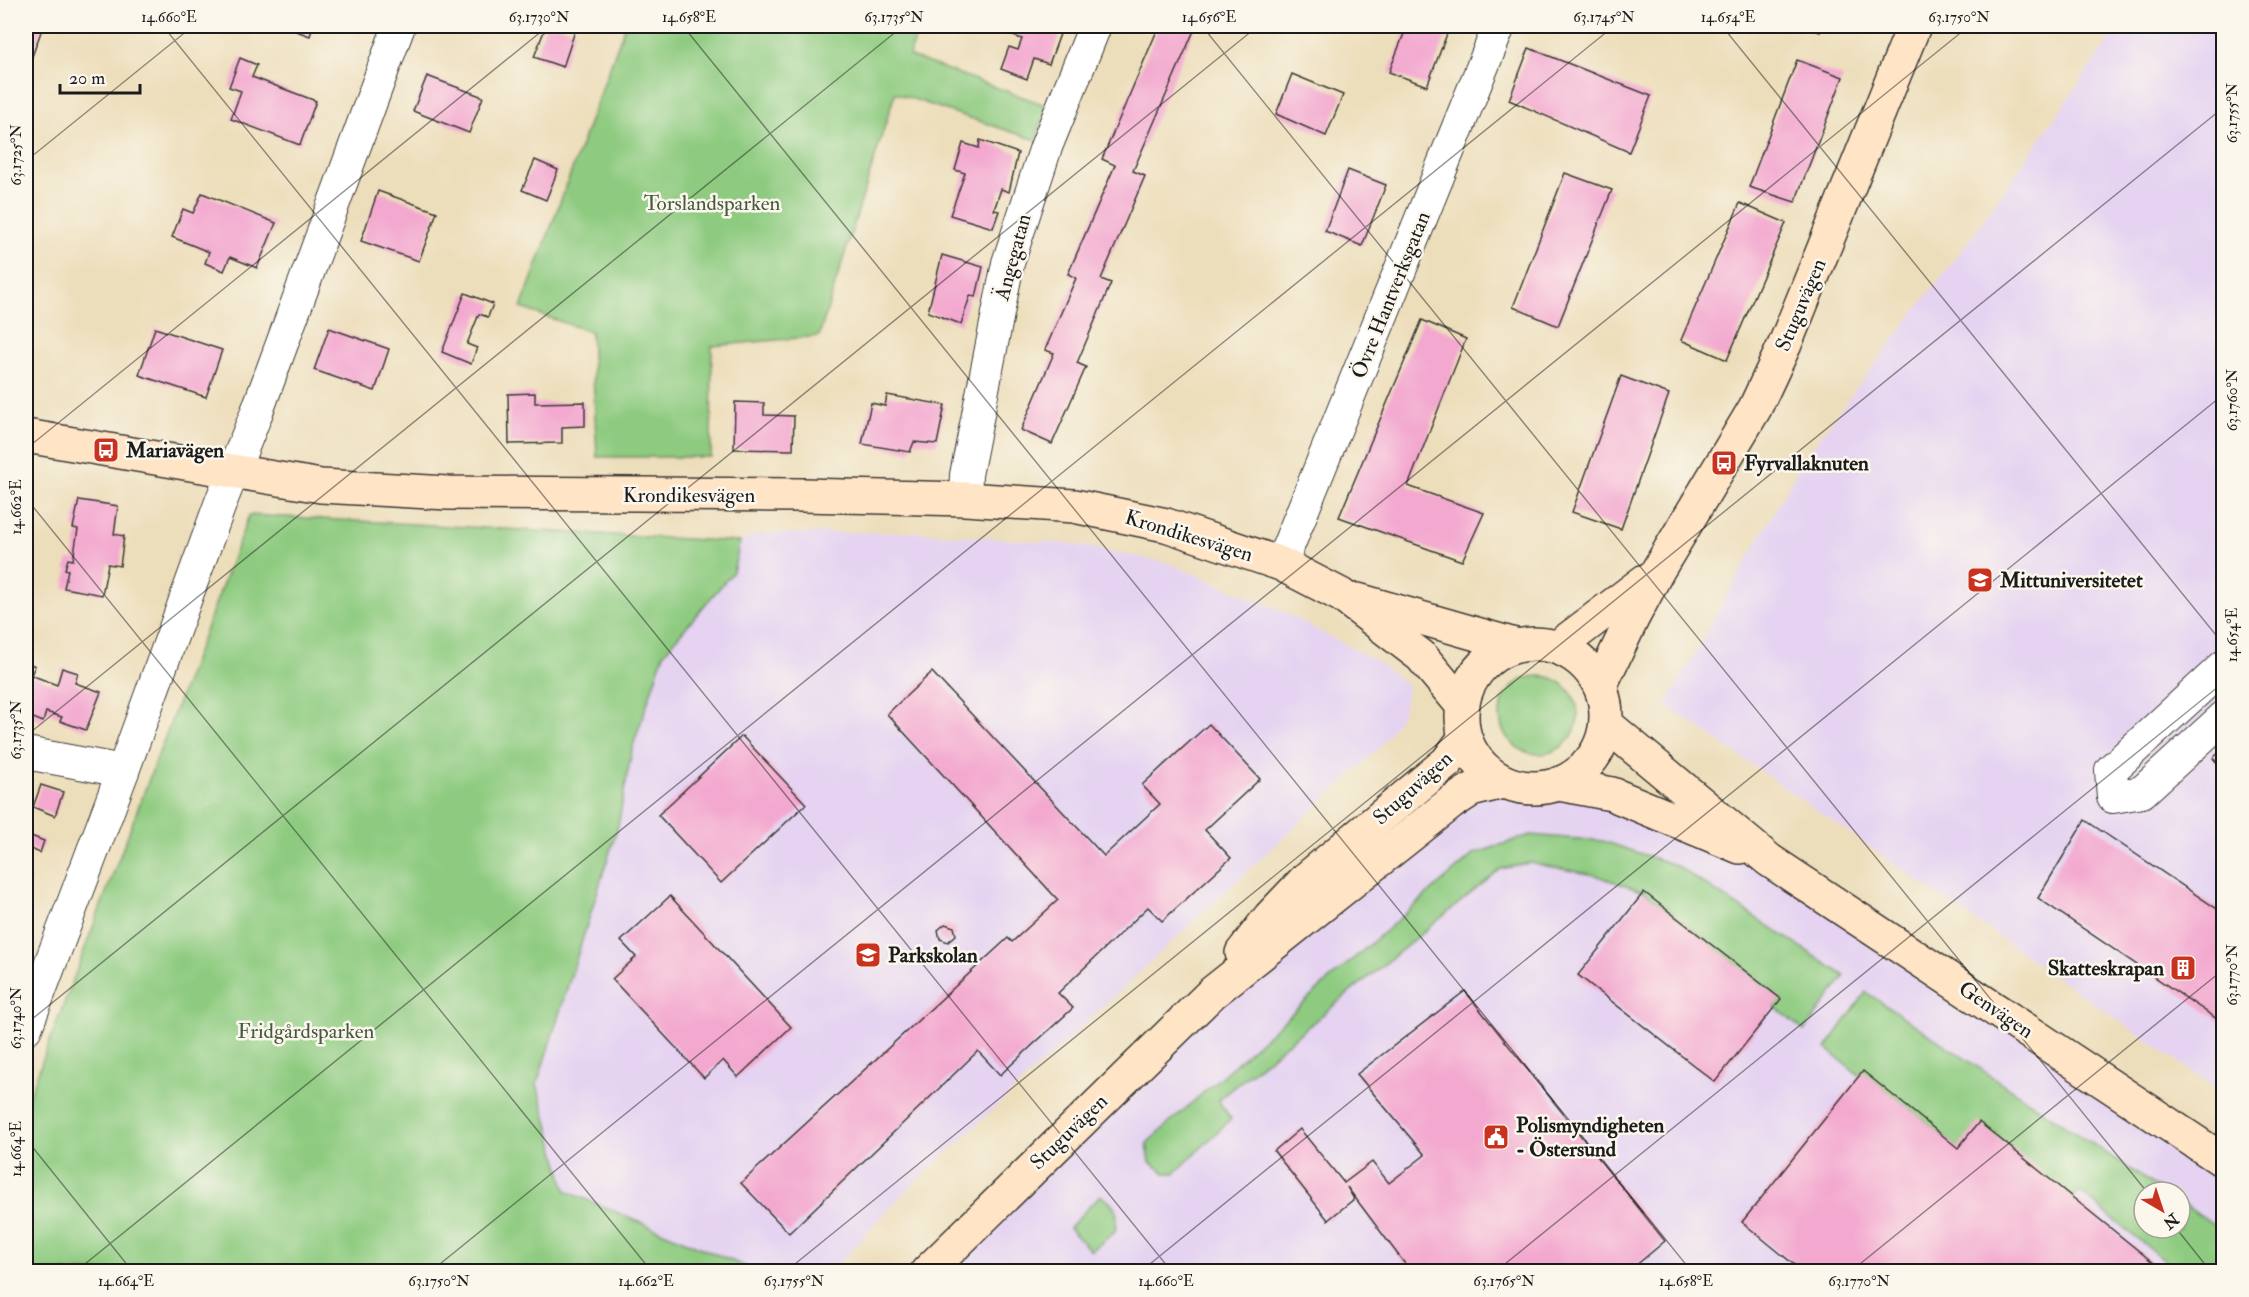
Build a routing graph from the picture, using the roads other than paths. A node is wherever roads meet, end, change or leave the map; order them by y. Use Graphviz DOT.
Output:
graph roads {
  1 [pos="399,26"];
  2 [pos="1095,26"];
  3 [pos="1499,26"];
  4 [pos="1914,26"];
  5 [pos="26,436"];
  6 [pos="234,471"];
  7 [pos="965,499"];
  8 [pos="1281,564"];
  9 [pos="1658,570"];
  10 [pos="1341,596"];
  11 [pos="1515,645"];
  12 [pos="1558,647"];
  13 [pos="2223,666"];
  14 [pos="1600,687"];
  15 [pos="1462,705"];
  16 [pos="2223,717"];
  17 [pos="1606,724"];
  18 [pos="1464,739"];
  19 [pos="26,753"];
  20 [pos="123,771"];
  21 [pos="1503,782"];
  22 [pos="1558,784"];
  23 [pos="1769,860"];
  24 [pos="1212,993"];
  25 [pos="26,1028"];
  26 [pos="2223,1161"];
  27 [pos="927,1272"];
  1 -- 6 [label="street"];
  2 -- 7 [label="street, Ängegatan"];
  3 -- 8 [label="street, Övre Hantverksgatan"];
  4 -- 9 [label="street, Stuguvägen"];
  5 -- 6 [label="street, Krondikesvägen"];
  6 -- 7 [label="street, Krondikesvägen"];
  6 -- 20 [label="street"];
  7 -- 8 [label="street, Krondikesvägen"];
  8 -- 10 [label="street, Krondikesvägen"];
  9 -- 12 [label="street, Stuguvägen"];
  9 -- 14 [label="street, Stuguvägen"];
  10 -- 11 [label="street, Krondikesvägen"];
  10 -- 15 [label="street, Krondikesvägen"];
  11 -- 12 [label="street"];
  11 -- 15 [label="street"];
  12 -- 14 [label="street"];
  13 -- 16 [label="street"];
  14 -- 17 [label="street"];
  15 -- 18 [label="street"];
  17 -- 22 [label="street"];
  17 -- 23 [label="street, Genvägen"];
  18 -- 21 [label="street"];
  18 -- 24 [label="street, Stuguvägen"];
  19 -- 20 [label="street"];
  20 -- 25 [label="street"];
  21 -- 22 [label="street"];
  21 -- 24 [label="street, Stuguvägen"];
  22 -- 23 [label="street, Genvägen"];
  23 -- 26 [label="street, Genvägen"];
  24 -- 27 [label="street, Stuguvägen"];
}
